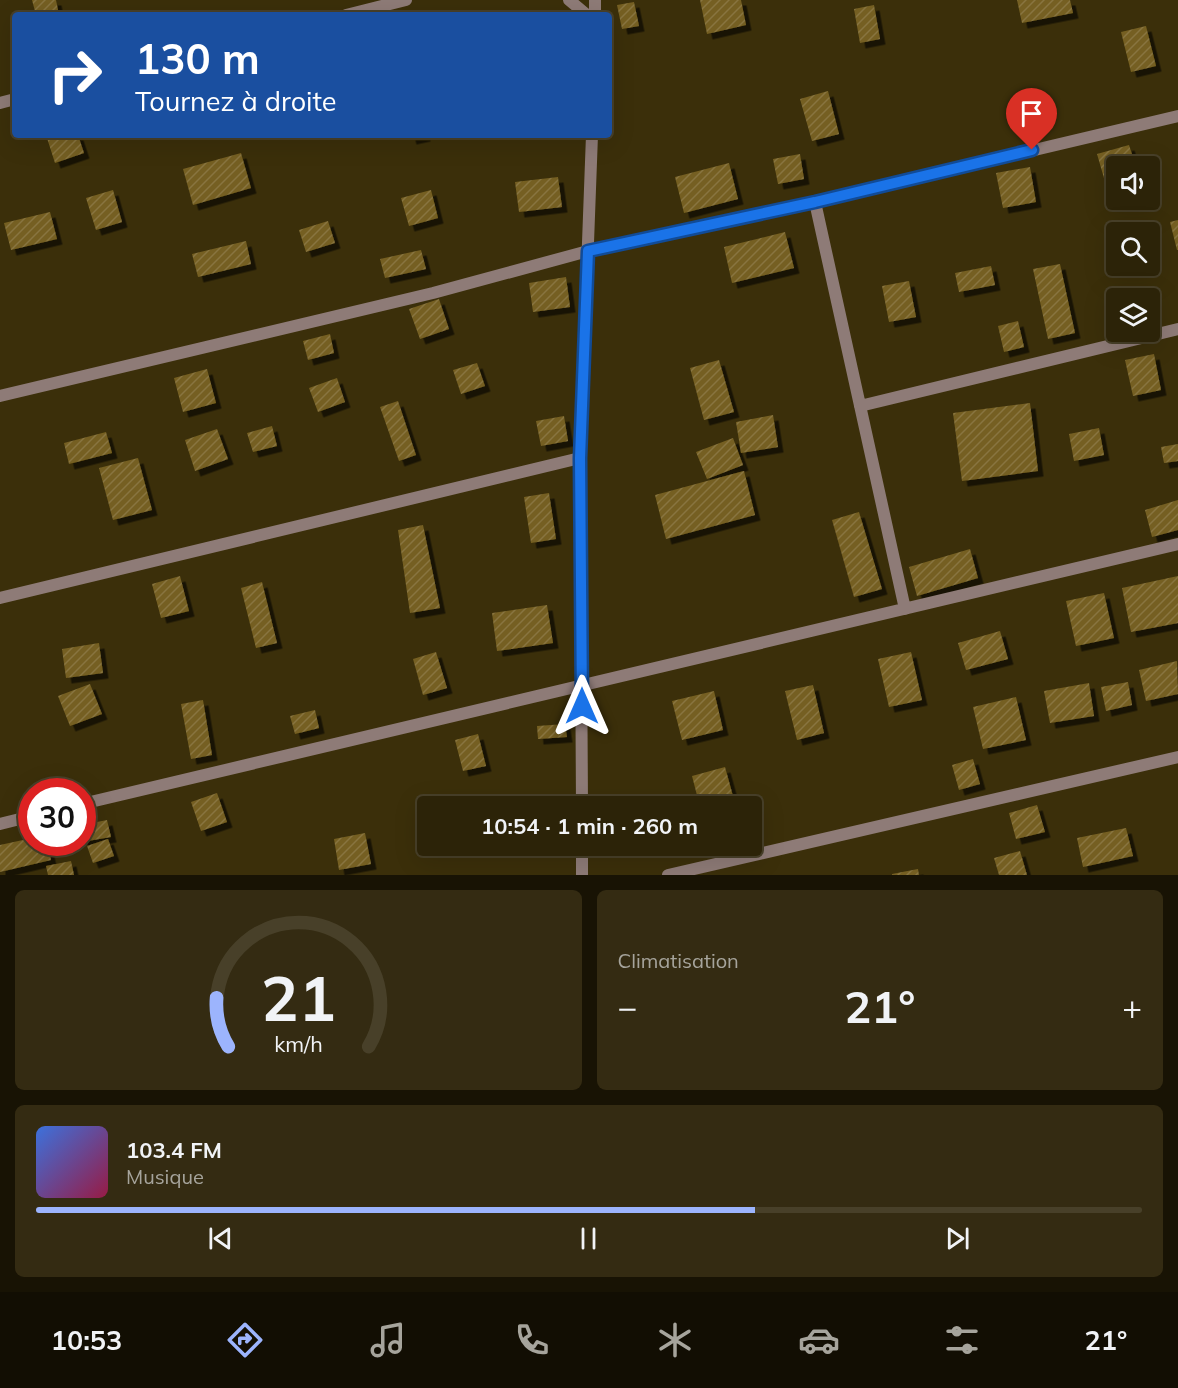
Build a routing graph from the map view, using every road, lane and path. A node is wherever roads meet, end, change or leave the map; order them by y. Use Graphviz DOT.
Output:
graph roads {
  1 [pos="406,0"];
  2 [pos="569,0"];
  3 [pos="358,12"];
  4 [pos="583,12"];
  5 [pos="1178,116"];
  6 [pos="592,138"];
  7 [pos="815,202"];
  8 [pos="588,251"];
  9 [pos="1178,329"];
  10 [pos="0,396"];
  11 [pos="860,406"];
  12 [pos="580,458"];
  13 [pos="1178,544"];
  14 [pos="0,598"];
  15 [pos="906,609"];
  16 [pos="582,686"];
  17 [pos="1178,757"];
  18 [pos="582,796"];
  19 [pos="96,801"];
  20 [pos="18,820"];
  21 [pos="0,824"];
  22 [pos="582,856"];
  23 [pos="582,875"];
  24 [pos="668,875"];
  1 -- 3 [label="street"];
  2 -- 4 [label="street"];
  5 -- 7 [label="street"];
  6 -- 8 [label="street"];
  7 -- 8 [label="street"];
  7 -- 11 [label="street"];
  8 -- 10 [label="street"];
  8 -- 12 [label="street"];
  9 -- 11 [label="street"];
  11 -- 15 [label="street"];
  12 -- 14 [label="street"];
  12 -- 16 [label="street"];
  13 -- 15 [label="street"];
  15 -- 16 [label="street"];
  16 -- 18 [label="street"];
  16 -- 19 [label="street"];
  17 -- 24 [label="street"];
  20 -- 21 [label="street"];
  22 -- 23 [label="street"];
}
